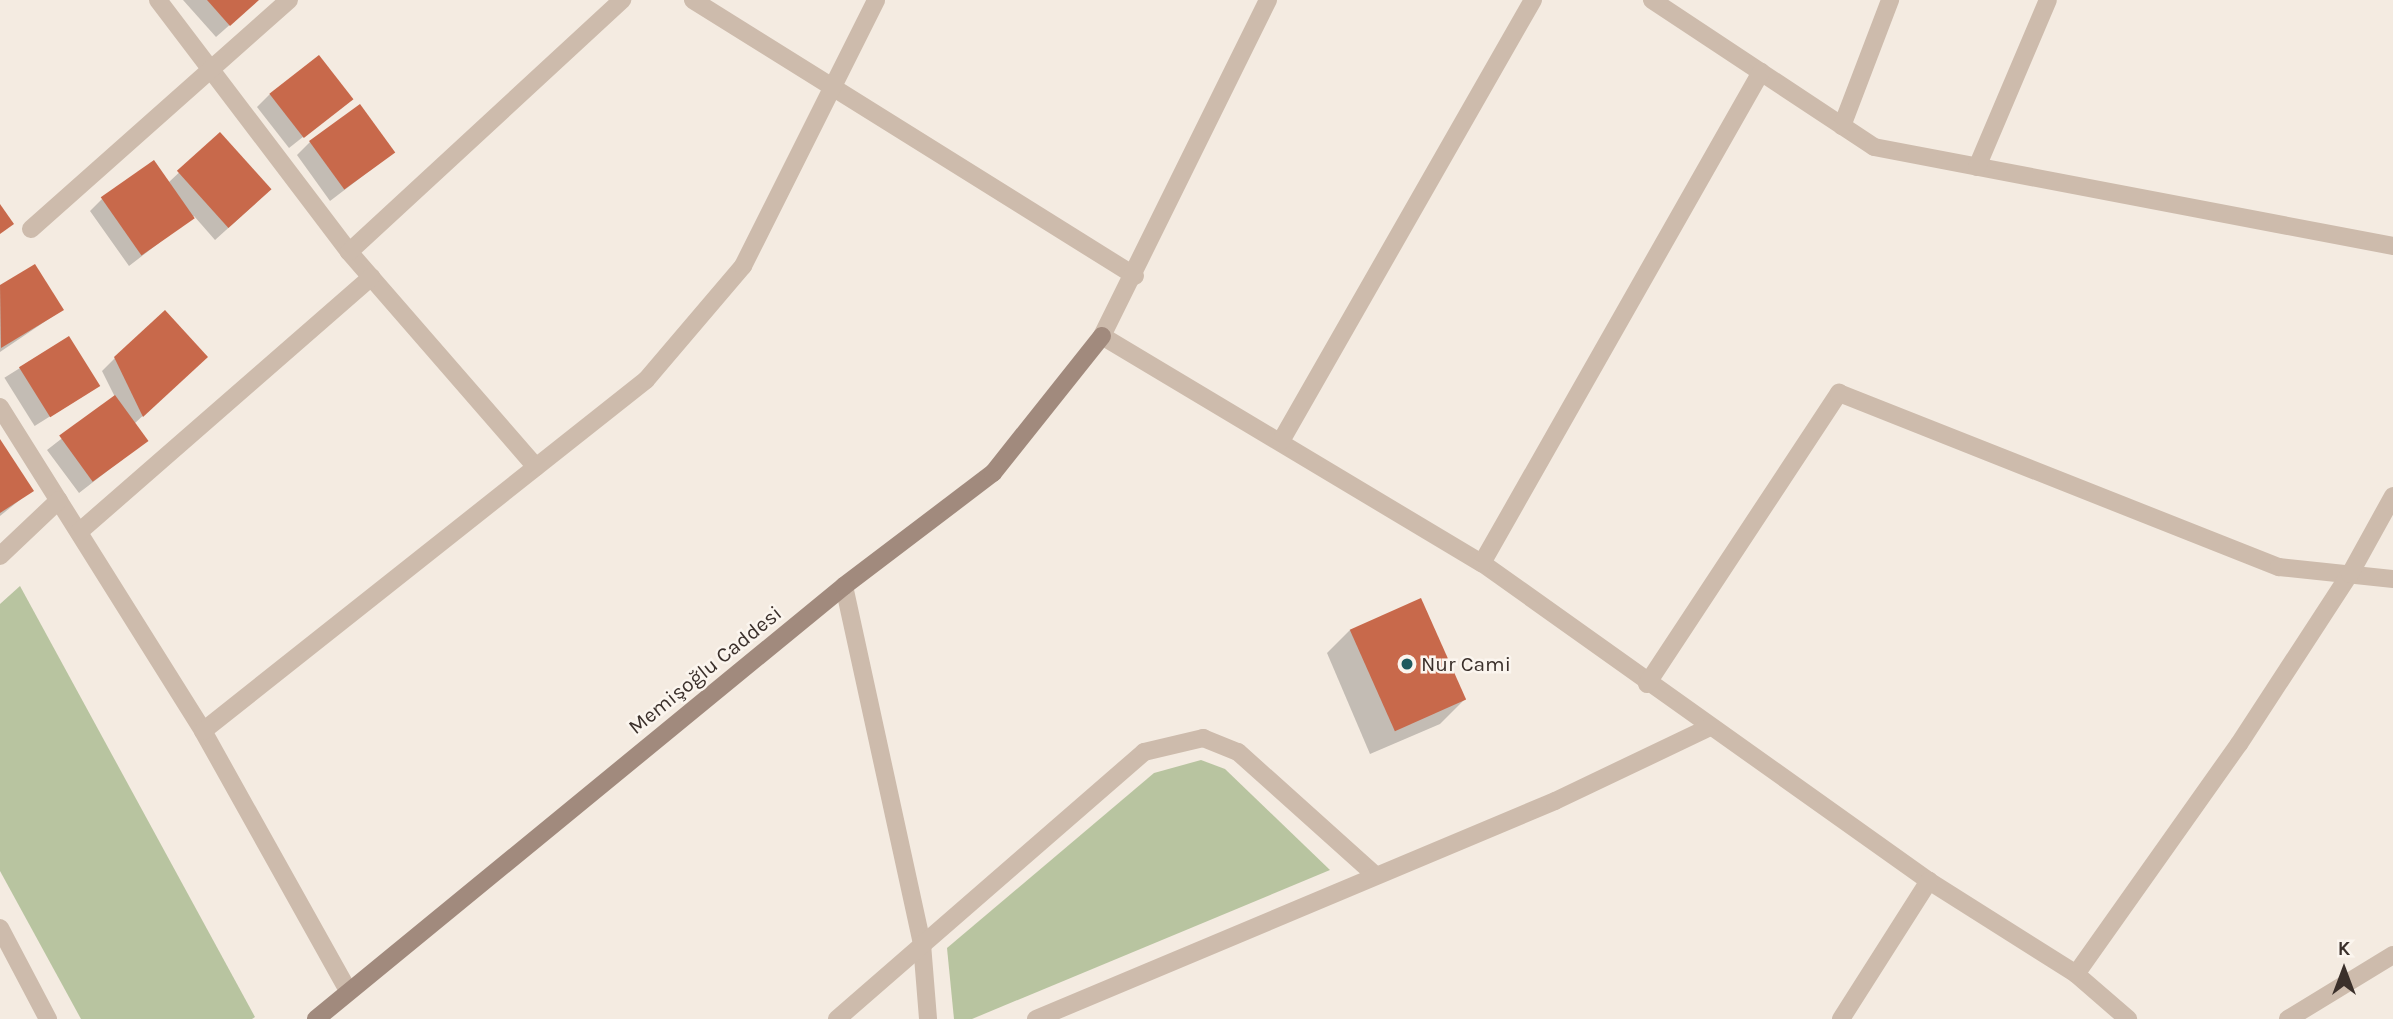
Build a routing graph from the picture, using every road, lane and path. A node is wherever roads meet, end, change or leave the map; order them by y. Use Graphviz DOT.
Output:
graph roads {
  1 [pos="158,0"];
  2 [pos="289,0"];
  3 [pos="622,0"];
  4 [pos="693,0"];
  5 [pos="876,0"];
  6 [pos="1268,0"];
  7 [pos="1533,0"];
  8 [pos="1652,0"];
  9 [pos="1890,0"];
  10 [pos="2048,0"];
  11 [pos="210,69"];
  12 [pos="1760,72"];
  13 [pos="830,88"];
  14 [pos="1842,126"];
  15 [pos="1977,167"];
  16 [pos="31,229"];
  17 [pos="2393,246"];
  18 [pos="349,252"];
  19 [pos="1135,276"];
  20 [pos="371,277"];
  21 [pos="1102,336"];
  22 [pos="0,407"];
  23 [pos="1281,441"];
  24 [pos="536,467"];
  25 [pos="2393,496"];
  26 [pos="59,500"];
  27 [pos="79,532"];
  28 [pos="0,556"];
  29 [pos="1482,564"];
  30 [pos="2350,574"];
  31 [pos="2393,579"];
  32 [pos="844,586"];
  33 [pos="1647,684"];
  34 [pos="1710,727"];
  35 [pos="203,731"];
  36 [pos="1375,875"];
  37 [pos="1929,881"];
  38 [pos="0,928"];
  39 [pos="922,944"];
  40 [pos="2393,955"];
  41 [pos="2076,974"];
  42 [pos="347,989"];
  43 [pos="48,1019"];
  44 [pos="316,1019"];
  45 [pos="837,1019"];
  46 [pos="928,1019"];
  47 [pos="1035,1019"];
  48 [pos="1841,1019"];
  49 [pos="2128,1019"];
  50 [pos="2288,1019"];
  1 -- 11 [label="street"];
  2 -- 11 [label="street"];
  3 -- 18 [label="street"];
  4 -- 13 [label="street"];
  5 -- 13 [label="street"];
  6 -- 19 [label="street"];
  7 -- 23 [label="street"];
  8 -- 12 [label="street"];
  9 -- 14 [label="street"];
  10 -- 15 [label="street"];
  11 -- 16 [label="street"];
  11 -- 18 [label="street"];
  12 -- 14 [label="street"];
  12 -- 29 [label="street"];
  13 -- 19 [label="street"];
  13 -- 24 [label="street"];
  14 -- 15 [label="street"];
  15 -- 17 [label="street"];
  18 -- 20 [label="street"];
  19 -- 21 [label="street"];
  20 -- 24 [label="street"];
  20 -- 27 [label="street"];
  21 -- 23 [label="street"];
  21 -- 32 [label="street, Memişoğlu Caddesi"];
  22 -- 26 [label="street"];
  23 -- 29 [label="street"];
  24 -- 35 [label="street"];
  25 -- 30 [label="street"];
  26 -- 27 [label="street"];
  26 -- 28 [label="street"];
  27 -- 35 [label="street"];
  29 -- 33 [label="street"];
  30 -- 31 [label="street"];
  30 -- 33 [label="street"];
  30 -- 41 [label="street"];
  32 -- 39 [label="street"];
  32 -- 42 [label="street, Memişoğlu Caddesi"];
  33 -- 34 [label="street"];
  34 -- 36 [label="street"];
  34 -- 37 [label="street"];
  35 -- 42 [label="street"];
  36 -- 39 [label="street"];
  36 -- 47 [label="street"];
  37 -- 41 [label="street"];
  37 -- 48 [label="street"];
  38 -- 43 [label="street"];
  39 -- 45 [label="street"];
  39 -- 46 [label="street"];
  40 -- 50 [label="street"];
  41 -- 49 [label="street"];
  42 -- 44 [label="street, Memişoğlu Caddesi"];
}
